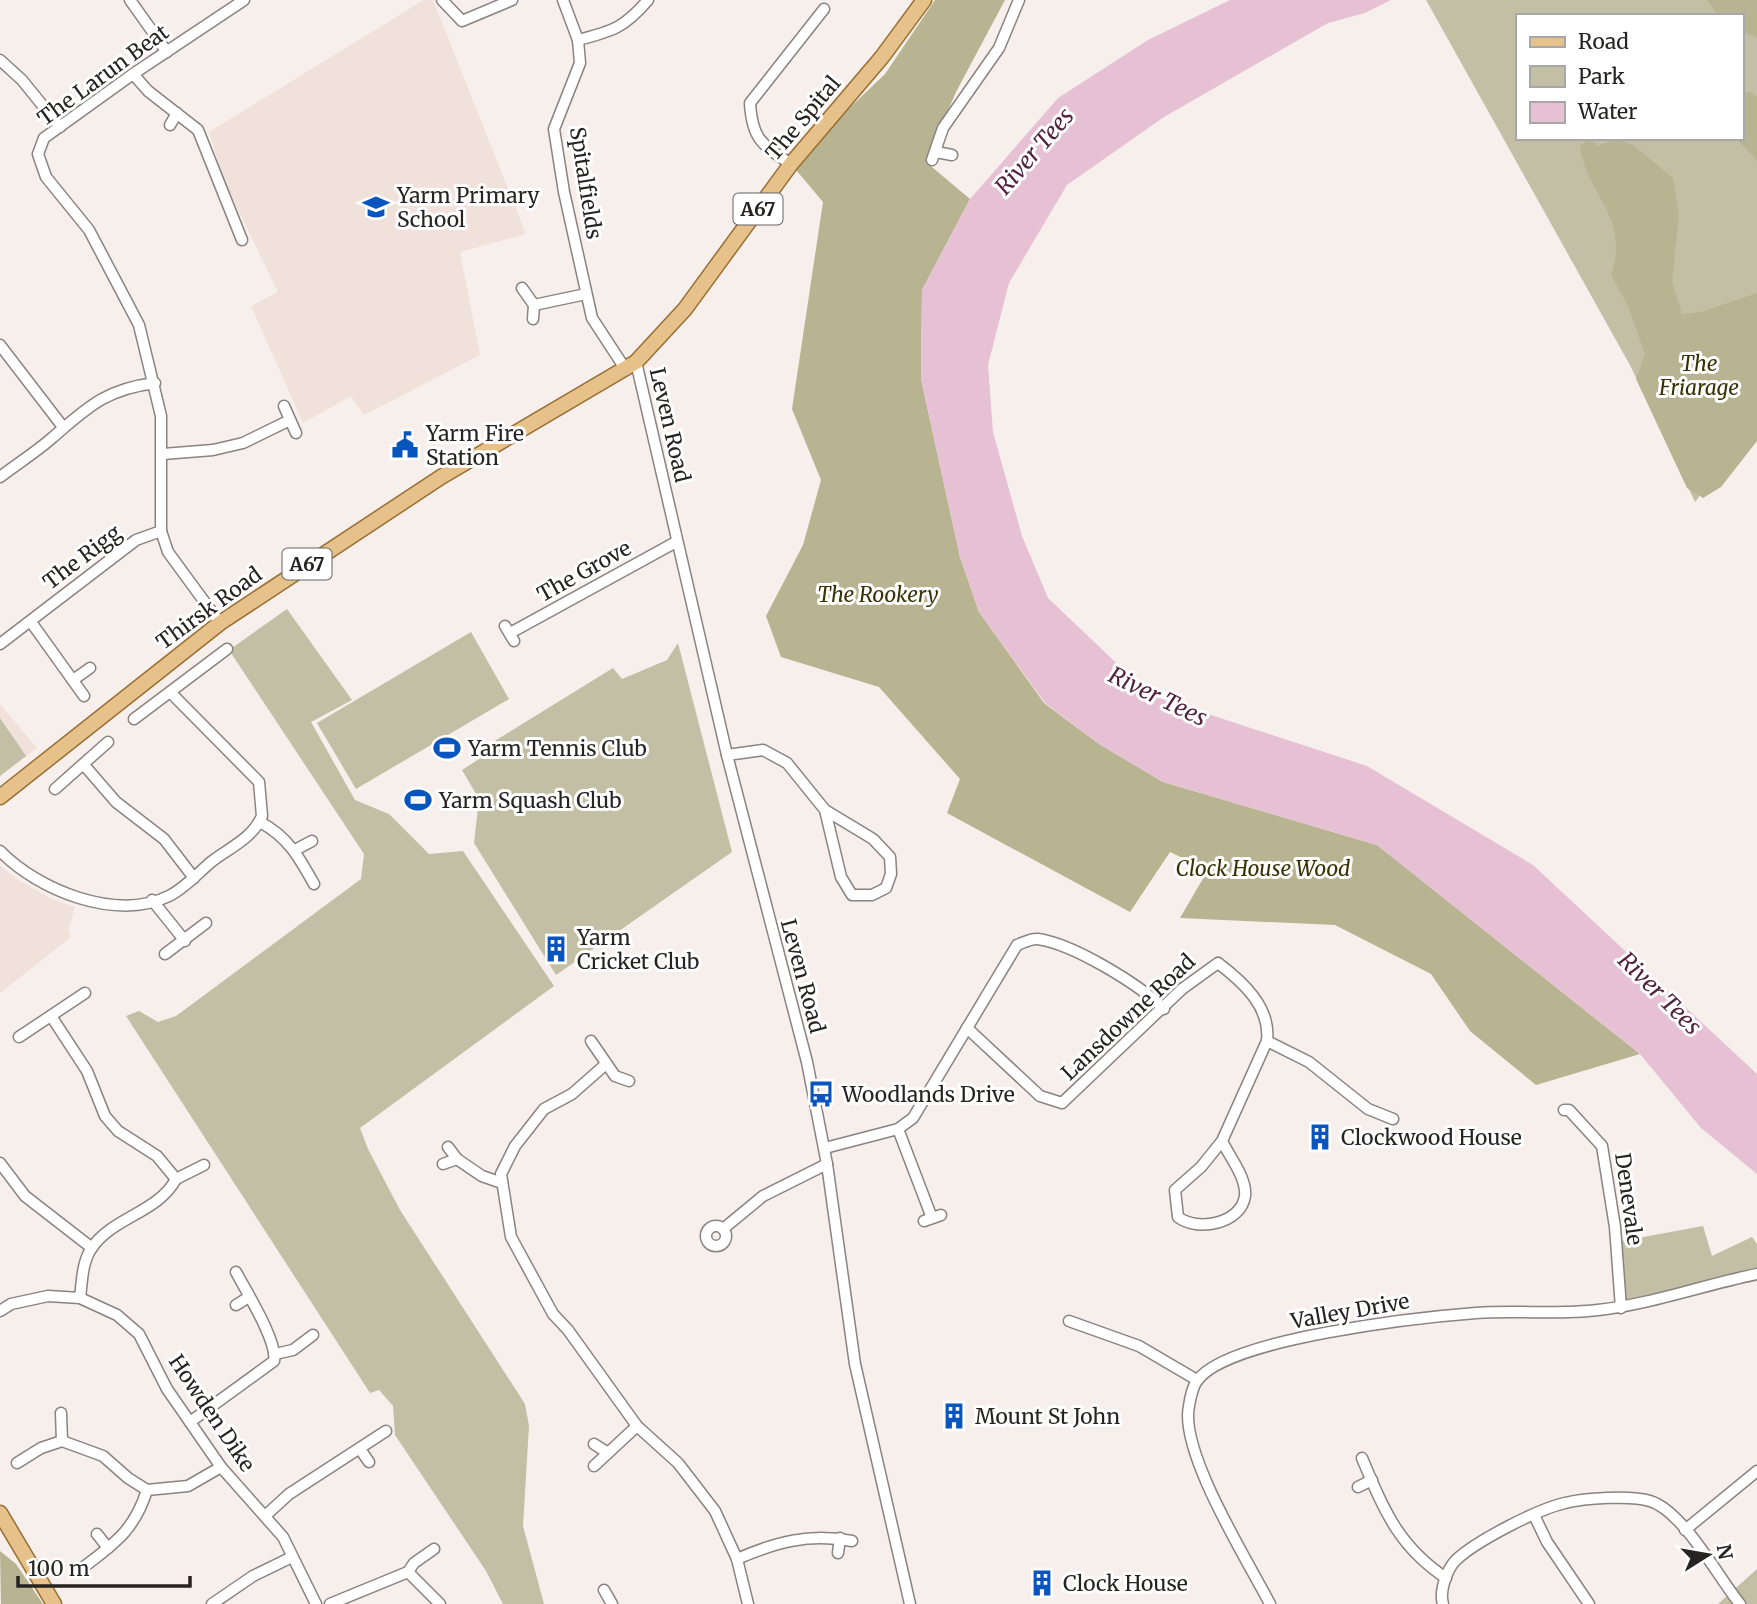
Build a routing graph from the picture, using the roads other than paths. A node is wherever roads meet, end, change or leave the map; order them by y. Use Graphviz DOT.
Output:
graph roads {
  1 [pos="130,0"];
  2 [pos="244,0"];
  3 [pos="442,0"];
  4 [pos="512,0"];
  5 [pos="563,0"];
  6 [pos="649,0"];
  7 [pos="924,0"];
  8 [pos="1019,0"];
  9 [pos="829,24"];
  10 [pos="578,40"];
  11 [pos="167,52"];
  12 [pos="0,60"];
  13 [pos="133,74"];
  14 [pos="177,113"];
  15 [pos="170,125"];
  16 [pos="60,127"];
  17 [pos="952,155"];
  18 [pos="791,163"];
  19 [pos="238,226"];
  20 [pos="226,230"];
  21 [pos="242,240"];
  22 [pos="522,288"];
  23 [pos="586,293"];
  24 [pos="534,305"];
  25 [pos="534,320"];
  26 [pos="0,345"];
  27 [pos="631,366"];
  28 [pos="155,383"];
  29 [pos="284,406"];
  30 [pos="290,420"];
  31 [pos="63,427"];
  32 [pos="296,433"];
  33 [pos="163,454"];
  34 [pos="0,477"];
  35 [pos="161,531"];
  36 [pos="676,542"];
  37 [pos="31,622"];
  38 [pos="220,623"];
  39 [pos="510,633"];
  40 [pos="0,644"];
  41 [pos="227,649"];
  42 [pos="90,668"];
  43 [pos="73,680"];
  44 [pos="172,693"];
  45 [pos="84,696"];
  46 [pos="134,719"];
  47 [pos="108,742"];
  48 [pos="727,754"];
  49 [pos="84,765"];
  50 [pos="55,789"];
  51 [pos="0,797"];
  52 [pos="825,810"];
  53 [pos="260,822"];
  54 [pos="312,841"];
  55 [pos="295,850"];
  56 [pos="4,855"];
  57 [pos="0,869"];
  58 [pos="194,878"];
  59 [pos="314,884"];
  60 [pos="152,900"];
  61 [pos="206,923"];
  62 [pos="185,941"];
  63 [pos="165,954"];
  64 [pos="85,993"];
  65 [pos="1164,1009"];
  66 [pos="51,1016"];
  67 [pos="967,1028"];
  68 [pos="19,1037"];
  69 [pos="591,1041"];
  70 [pos="1267,1041"];
  71 [pos="606,1064"];
  72 [pos="629,1081"];
  73 [pos="1565,1112"];
  74 [pos="1391,1114"];
  75 [pos="898,1129"];
  76 [pos="1222,1141"];
  77 [pos="448,1147"];
  78 [pos="825,1148"];
  79 [pos="457,1159"];
  80 [pos="0,1163"];
  81 [pos="443,1164"];
  82 [pos="827,1164"];
  83 [pos="204,1165"];
  84 [pos="176,1179"];
  85 [pos="502,1183"];
  86 [pos="932,1218"];
  87 [pos="723,1229"];
  88 [pos="92,1248"];
  89 [pos="236,1272"];
  90 [pos="1757,1274"];
  91 [pos="250,1297"];
  92 [pos="80,1298"];
  93 [pos="236,1305"];
  94 [pos="1621,1308"];
  95 [pos="0,1311"];
  96 [pos="313,1335"];
  97 [pos="1073,1336"];
  98 [pos="275,1354"];
  99 [pos="1197,1380"];
  100 [pos="61,1413"];
  101 [pos="190,1422"];
  102 [pos="637,1426"];
  103 [pos="386,1431"];
  104 [pos="62,1441"];
  105 [pos="594,1444"];
  106 [pos="359,1449"];
  107 [pos="608,1452"];
  108 [pos="1362,1458"];
  109 [pos="17,1462"];
  110 [pos="369,1462"];
  111 [pos="594,1466"];
  112 [pos="221,1467"];
  113 [pos="1757,1471"];
  114 [pos="1372,1480"];
  115 [pos="1358,1487"];
  116 [pos="148,1490"];
  117 [pos="0,1513"];
  118 [pos="1534,1515"];
  119 [pos="265,1516"];
  120 [pos="1685,1530"];
  121 [pos="97,1534"];
  122 [pos="840,1538"];
  123 [pos="852,1541"];
  124 [pos="108,1548"];
  125 [pos="434,1549"];
  126 [pos="838,1553"];
  127 [pos="292,1557"];
  128 [pos="737,1559"];
  129 [pos="80,1570"];
  130 [pos="408,1572"];
  131 [pos="1446,1578"];
  132 [pos="604,1590"];
  133 [pos="623,1594"];
  134 [pos="611,1602"];
  135 [pos="54,1604"];
  136 [pos="212,1604"];
  137 [pos="316,1604"];
  138 [pos="330,1604"];
  139 [pos="440,1604"];
  140 [pos="748,1604"];
  141 [pos="910,1604"];
  142 [pos="1270,1604"];
  143 [pos="1443,1604"];
  144 [pos="1589,1604"];
  145 [pos="1740,1604"];
  1 -- 11 [label="street"];
  2 -- 11 [label="street, The Larun Beat"];
  3 -- 4 [label="street"];
  5 -- 10 [label="street, Spitalfields"];
  6 -- 10 [label="street"];
  7 -- 18 [label="main road, The Spital / A67"];
  8 -- 17 [label="street"];
  9 -- 18 [label="street"];
  10 -- 23 [label="street, Spitalfields"];
  11 -- 13 [label="street, The Larun Beat"];
  12 -- 16 [label="street"];
  13 -- 14 [label="street"];
  13 -- 16 [label="street, The Larun Beat"];
  14 -- 15 [label="street"];
  14 -- 19 [label="street"];
  16 -- 28 [label="street, The Larun Beat"];
  18 -- 27 [label="main road, The Spital / A67"];
  19 -- 20 [label="street"];
  19 -- 21 [label="street"];
  22 -- 24 [label="street"];
  23 -- 24 [label="street"];
  23 -- 27 [label="street, Spitalfields"];
  24 -- 25 [label="street"];
  26 -- 31 [label="street"];
  27 -- 36 [label="street, Leven Road"];
  27 -- 38 [label="main road, Thirsk Road / A67"];
  28 -- 31 [label="street"];
  28 -- 33 [label="street, The Larun Beat"];
  29 -- 30 [label="street"];
  30 -- 32 [label="street"];
  30 -- 33 [label="street"];
  31 -- 34 [label="street"];
  33 -- 35 [label="street, The Larun Beat"];
  35 -- 37 [label="street, The Rigg"];
  35 -- 38 [label="street, The Larun Beat"];
  36 -- 39 [label="street, The Grove"];
  36 -- 48 [label="street, Leven Road"];
  37 -- 40 [label="street, The Rigg"];
  37 -- 43 [label="street"];
  38 -- 51 [label="main road, Thirsk Road / A67"];
  41 -- 44 [label="street"];
  42 -- 43 [label="street"];
  43 -- 45 [label="street"];
  44 -- 46 [label="street"];
  44 -- 53 [label="street"];
  47 -- 49 [label="street"];
  48 -- 52 [label="street"];
  48 -- 78 [label="street, Leven Road"];
  49 -- 50 [label="street"];
  49 -- 58 [label="street"];
  52 -- 52 [label="street"];
  53 -- 55 [label="street"];
  53 -- 58 [label="street"];
  54 -- 55 [label="street"];
  55 -- 59 [label="street"];
  56 -- 57 [label="street"];
  56 -- 60 [label="street"];
  58 -- 60 [label="street"];
  60 -- 62 [label="street"];
  61 -- 62 [label="street"];
  62 -- 63 [label="street"];
  64 -- 66 [label="street"];
  65 -- 67 [label="street, Lansdowne Road"];
  65 -- 67 [label="street"];
  65 -- 70 [label="street, Lansdowne Road"];
  66 -- 68 [label="street"];
  66 -- 84 [label="street"];
  67 -- 75 [label="street"];
  69 -- 71 [label="street"];
  70 -- 74 [label="street"];
  70 -- 76 [label="street"];
  71 -- 72 [label="street"];
  71 -- 85 [label="street"];
  73 -- 94 [label="street, Denevale"];
  75 -- 78 [label="street"];
  75 -- 86 [label="street"];
  76 -- 76 [label="street"];
  77 -- 79 [label="street"];
  78 -- 82 [label="street, Leven Road"];
  79 -- 81 [label="street"];
  79 -- 85 [label="street"];
  80 -- 88 [label="street"];
  82 -- 87 [label="street"];
  82 -- 141 [label="street, Leven Road"];
  83 -- 84 [label="street"];
  84 -- 88 [label="street"];
  85 -- 102 [label="street"];
  88 -- 92 [label="street"];
  89 -- 91 [label="street"];
  90 -- 94 [label="street, Valley Drive"];
  91 -- 93 [label="street"];
  91 -- 98 [label="street"];
  92 -- 95 [label="street, Howden Dike"];
  92 -- 101 [label="street, Howden Dike"];
  94 -- 99 [label="street, Valley Drive"];
  96 -- 98 [label="street"];
  97 -- 99 [label="street"];
  98 -- 101 [label="street"];
  99 -- 142 [label="street"];
  100 -- 104 [label="street"];
  101 -- 112 [label="street, Howden Dike"];
  102 -- 107 [label="street"];
  102 -- 128 [label="street"];
  103 -- 106 [label="street"];
  104 -- 109 [label="street"];
  104 -- 116 [label="street"];
  105 -- 107 [label="street"];
  106 -- 110 [label="street"];
  106 -- 119 [label="street"];
  107 -- 111 [label="street"];
  108 -- 114 [label="street"];
  112 -- 116 [label="street"];
  112 -- 119 [label="street, Howden Dike"];
  113 -- 120 [label="street"];
  114 -- 115 [label="street"];
  114 -- 131 [label="street"];
  116 -- 124 [label="street"];
  117 -- 135 [label="main road"];
  118 -- 120 [label="street"];
  118 -- 131 [label="street"];
  118 -- 144 [label="street"];
  119 -- 127 [label="street, Howden Dike"];
  120 -- 145 [label="street"];
  121 -- 124 [label="street"];
  122 -- 123 [label="street"];
  122 -- 126 [label="street"];
  122 -- 128 [label="street"];
  124 -- 129 [label="street"];
  125 -- 130 [label="street"];
  127 -- 136 [label="street"];
  127 -- 137 [label="street, Howden Dike"];
  128 -- 140 [label="street"];
  130 -- 138 [label="street"];
  130 -- 139 [label="street"];
  131 -- 143 [label="street"];
  132 -- 134 [label="street"];
  133 -- 134 [label="street"];
}
